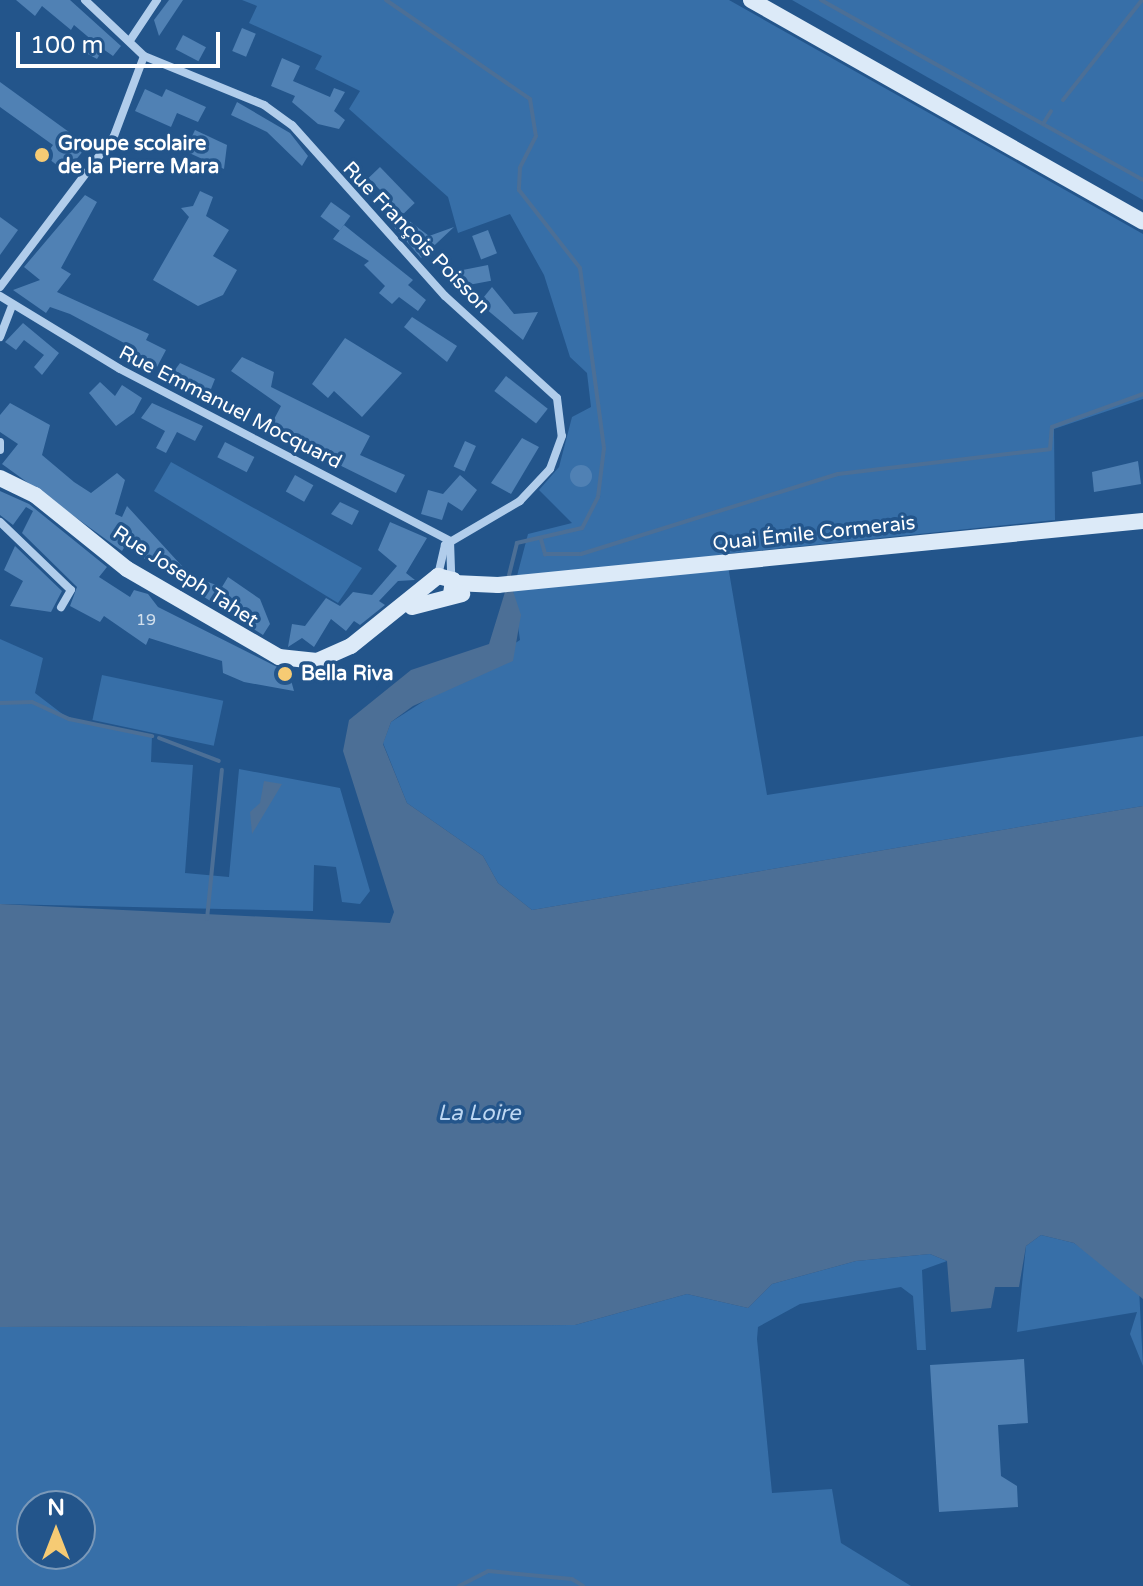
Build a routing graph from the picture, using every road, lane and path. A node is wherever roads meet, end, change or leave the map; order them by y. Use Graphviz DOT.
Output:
graph roads {
  1 [pos="85,0"];
  2 [pos="157,0"];
  3 [pos="751,0"];
  4 [pos="131,39"];
  5 [pos="144,56"];
  6 [pos="1143,222"];
  7 [pos="0,287"];
  8 [pos="0,296"];
  9 [pos="12,306"];
  10 [pos="0,337"];
  11 [pos="0,442"];
  12 [pos="0,450"];
  13 [pos="0,478"];
  14 [pos="1143,521"];
  15 [pos="0,522"];
  16 [pos="450,541"];
  17 [pos="444,585"];
  18 [pos="61,607"];
  1 -- 4 [label="street"];
  2 -- 4 [label="street"];
  3 -- 6 [label="street"];
  4 -- 5 [label="street"];
  5 -- 7 [label="street"];
  5 -- 16 [label="street, Rue François Poisson"];
  8 -- 9 [label="street, Rue Emmanuel Mocquard"];
  9 -- 10 [label="street"];
  9 -- 16 [label="street, Rue Emmanuel Mocquard"];
  11 -- 12 [label="street"];
  13 -- 17 [label="street, Rue Joseph Tahet"];
  14 -- 17 [label="street, Quai Émile Cormerais"];
  15 -- 18 [label="street"];
  16 -- 17 [label="street"];
  16 -- 17 [label="street"];
}
